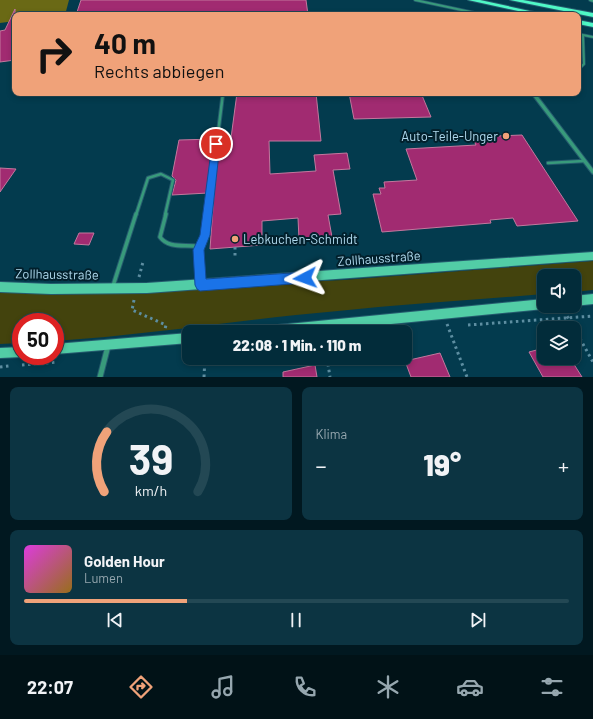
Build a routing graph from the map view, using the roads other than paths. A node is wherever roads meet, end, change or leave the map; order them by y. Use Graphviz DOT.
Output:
graph roads {
  1 [pos="415,0"];
  2 [pos="471,0"];
  3 [pos="513,0"];
  4 [pos="590,0"];
  5 [pos="593,1"];
  6 [pos="470,12"];
  7 [pos="530,12"];
  8 [pos="577,12"];
  9 [pos="581,13"];
  10 [pos="593,15"];
  11 [pos="581,23"];
  12 [pos="593,25"];
  13 [pos="583,36"];
  14 [pos="593,37"];
  15 [pos="581,67"];
  16 [pos="223,96"];
  17 [pos="535,96"];
  18 [pos="584,161"];
  19 [pos="548,163"];
  20 [pos="593,172"];
  21 [pos="198,250"];
  22 [pos="593,256"];
  23 [pos="200,285"];
  24 [pos="0,287"];
  25 [pos="111,290"];
  26 [pos="593,299"];
  27 [pos="581,300"];
  28 [pos="537,305"];
  29 [pos="330,325"];
  30 [pos="182,339"];
  31 [pos="108,346"];
  32 [pos="64,348"];
  33 [pos="12,352"];
  34 [pos="0,353"];
  35 [pos="100,377"];
  1 -- 6 [label="lane"];
  2 -- 7 [label="main road"];
  3 -- 8 [label="main road"];
  4 -- 5 [label="lane"];
  9 -- 10 [label="main road"];
  11 -- 12 [label="main road"];
  13 -- 14 [label="lane"];
  13 -- 15 [label="lane"];
  16 -- 21 [label="lane"];
  17 -- 18 [label="street"];
  18 -- 19 [label="lane"];
  18 -- 20 [label="street"];
  21 -- 23 [label="lane"];
  21 -- 25 [label="lane"];
  22 -- 23 [label="main road, Zollhausstraße"];
  23 -- 25 [label="main road, Zollhausstraße"];
  24 -- 25 [label="main road, Zollhausstraße"];
  26 -- 27 [label="main road"];
  28 -- 29 [label="main road"];
  30 -- 31 [label="main road"];
  31 -- 32 [label="main road"];
  31 -- 35 [label="street"];
  33 -- 34 [label="main road"];
}
